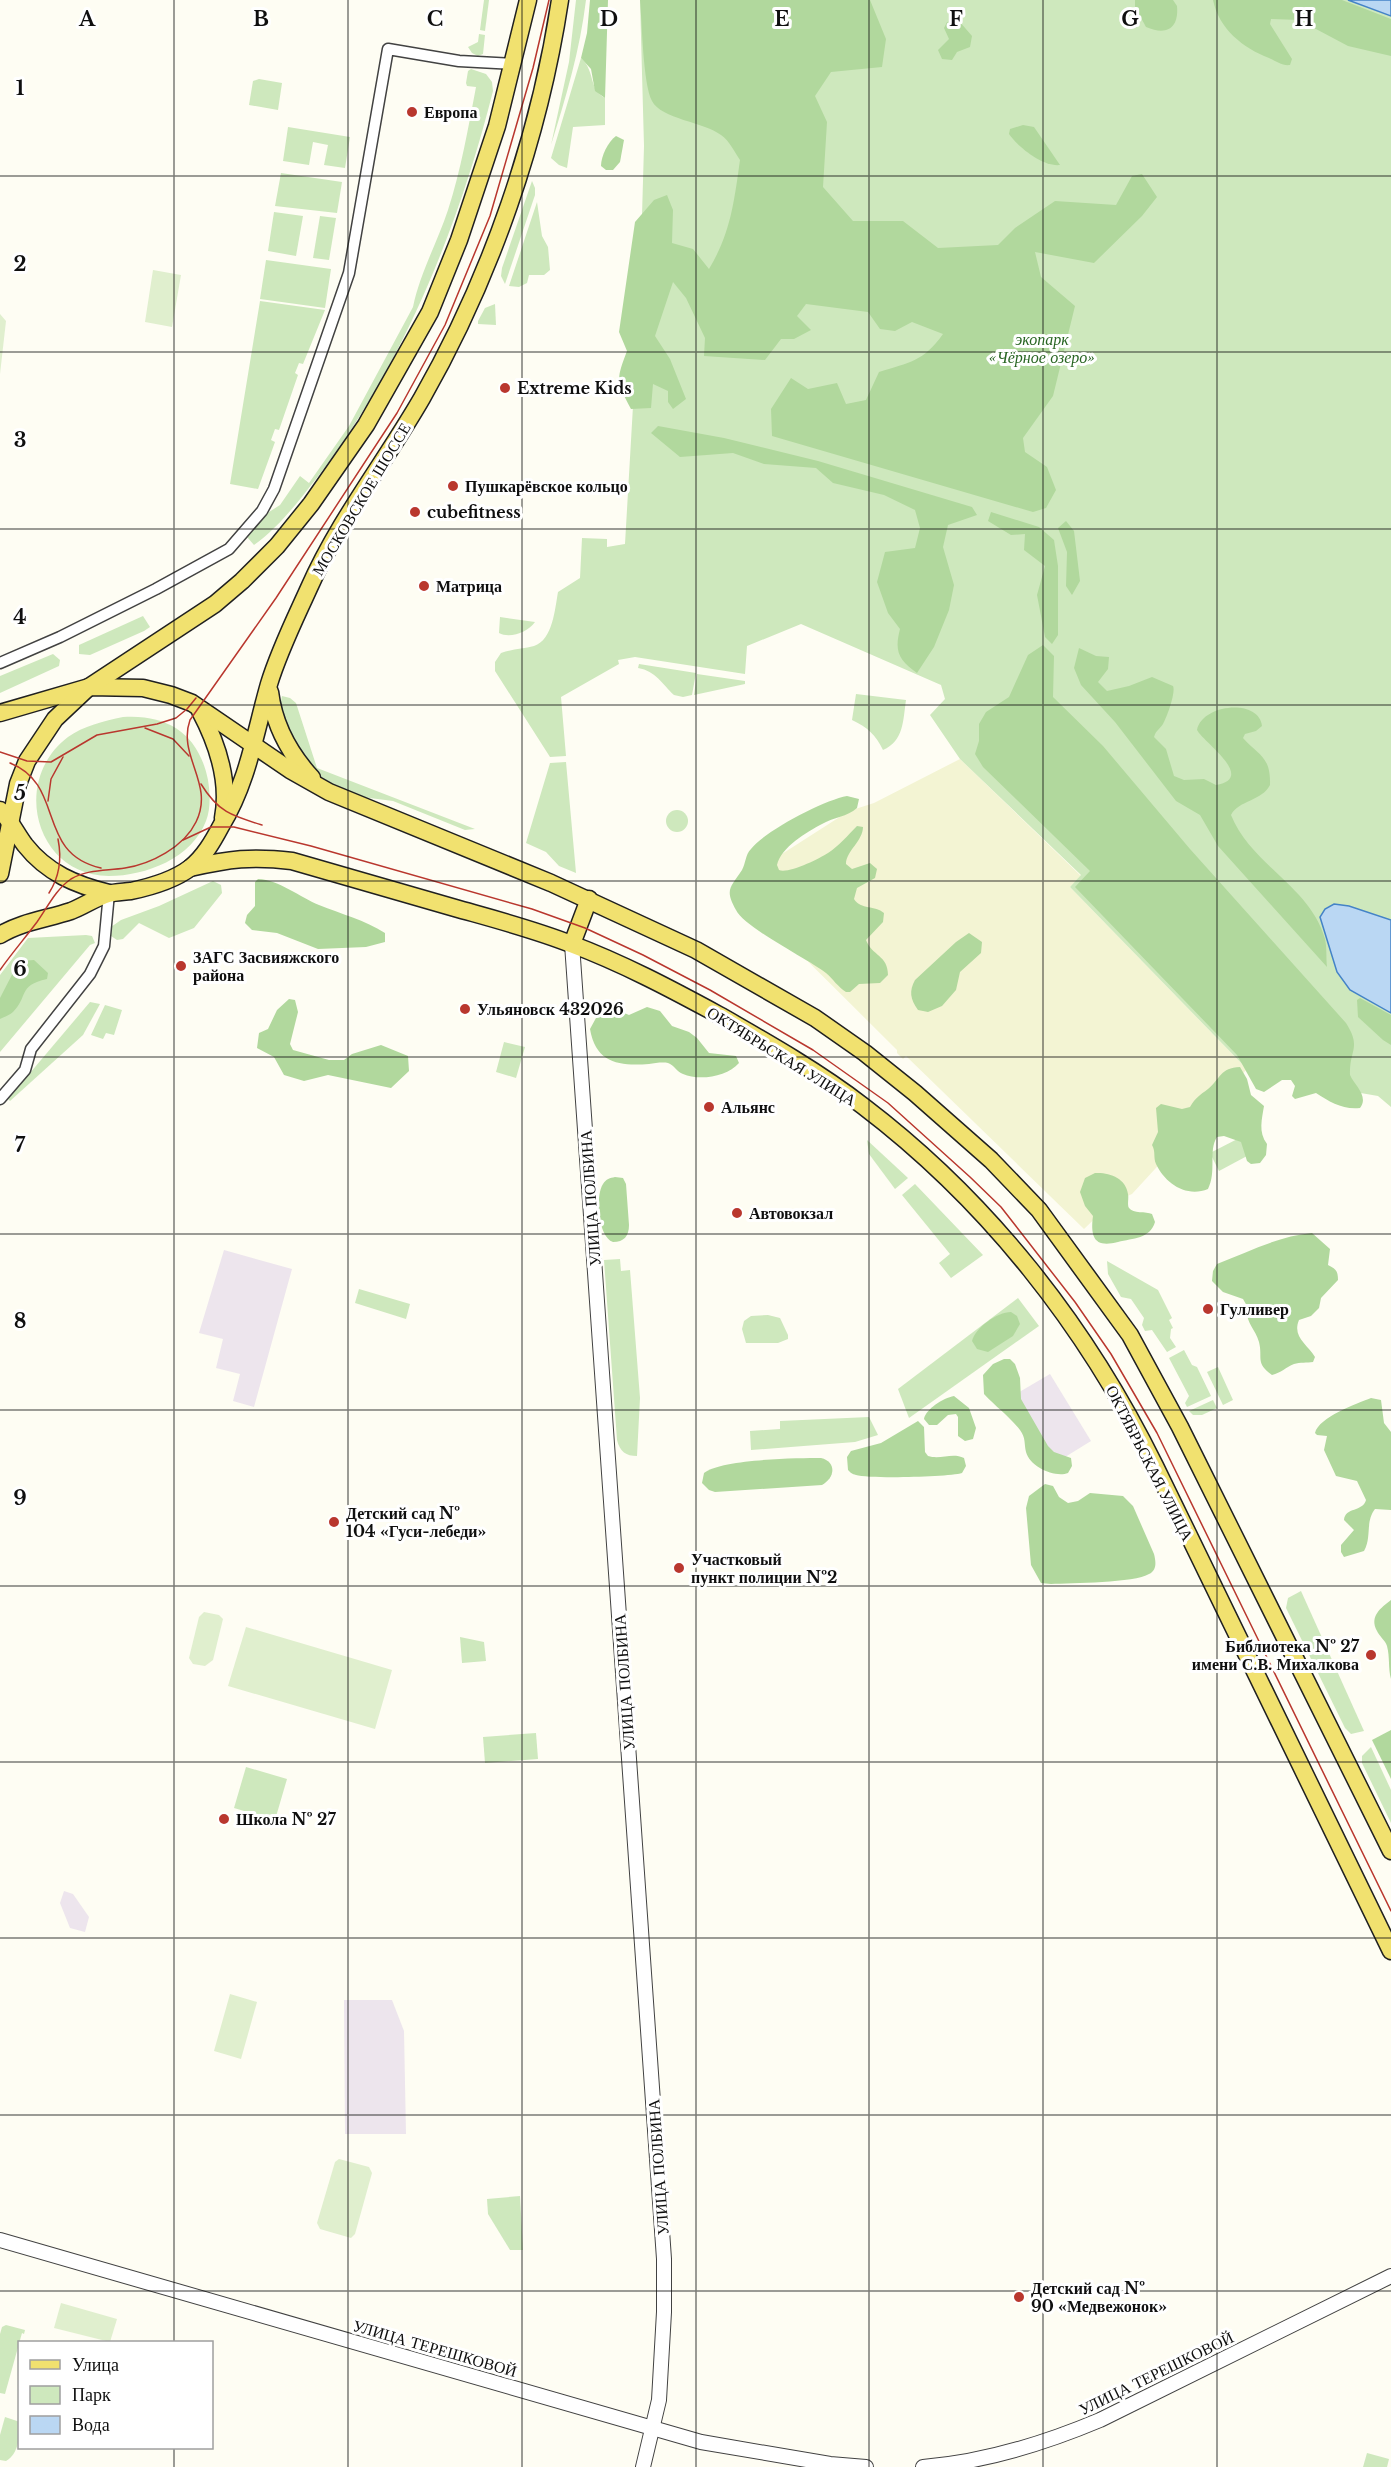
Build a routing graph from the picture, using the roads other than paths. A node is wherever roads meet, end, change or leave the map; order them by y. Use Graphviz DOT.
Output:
graph roads {
  1 [pos="528,0"];
  2 [pos="560,0"];
  3 [pos="513,64"];
  4 [pos="0,663"];
  5 [pos="270,683"];
  6 [pos="88,687"];
  7 [pos="198,707"];
  8 [pos="0,713"];
  9 [pos="255,746"];
  10 [pos="329,792"];
  11 [pos="6,816"];
  12 [pos="222,825"];
  13 [pos="190,868"];
  14 [pos="0,874"];
  15 [pos="109,893"];
  16 [pos="589,899"];
  17 [pos="0,935"];
  18 [pos="572,944"];
  19 [pos="0,1099"];
  20 [pos="1391,1851"];
  21 [pos="1391,1951"];
  22 [pos="0,2240"];
  23 [pos="1391,2276"];
  24 [pos="654,2430"];
  25 [pos="643,2467"];
  26 [pos="866,2467"];
  27 [pos="923,2467"];
  1 -- 3 [label="main road, МОСКОВСКОЕ ШОССЕ"];
  2 -- 5 [label="main road, МОСКОВСКОЕ ШОССЕ"];
  3 -- 4 [label="street"];
  3 -- 6 [label="main road, МОСКОВСКОЕ ШОССЕ"];
  5 -- 9 [label="main road, МОСКОВСКОЕ ШОССЕ"];
  5 -- 10 [label="main road"];
  6 -- 7 [label="main road"];
  6 -- 8 [label="main road"];
  6 -- 11 [label="main road"];
  7 -- 9 [label="main road"];
  7 -- 12 [label="main road"];
  9 -- 10 [label="main road"];
  9 -- 12 [label="main road, МОСКОВСКОЕ ШОССЕ"];
  10 -- 16 [label="main road"];
  11 -- 14 [label="main road"];
  11 -- 15 [label="main road"];
  12 -- 13 [label="main road, МОСКОВСКОЕ ШОССЕ"];
  13 -- 15 [label="main road, МОСКОВСКОЕ ШОССЕ"];
  13 -- 18 [label="main road, ОКТЯБРЬСКАЯ УЛИЦА"];
  15 -- 17 [label="main road, МОСКОВСКОЕ ШОССЕ"];
  15 -- 19 [label="street"];
  16 -- 18 [label="main road, УЛИЦА ПОЛБИНА"];
  16 -- 20 [label="main road"];
  18 -- 21 [label="main road, ОКТЯБРЬСКАЯ УЛИЦА"];
  18 -- 24 [label="street, УЛИЦА ПОЛБИНА"];
  22 -- 24 [label="street, УЛИЦА ТЕРЕШКОВОЙ"];
  23 -- 27 [label="street, УЛИЦА ТЕРЕШКОВОЙ"];
  24 -- 25 [label="street, УЛИЦА ПОЛБИНА"];
  24 -- 26 [label="street, УЛИЦА ТЕРЕШКОВОЙ"];
}
